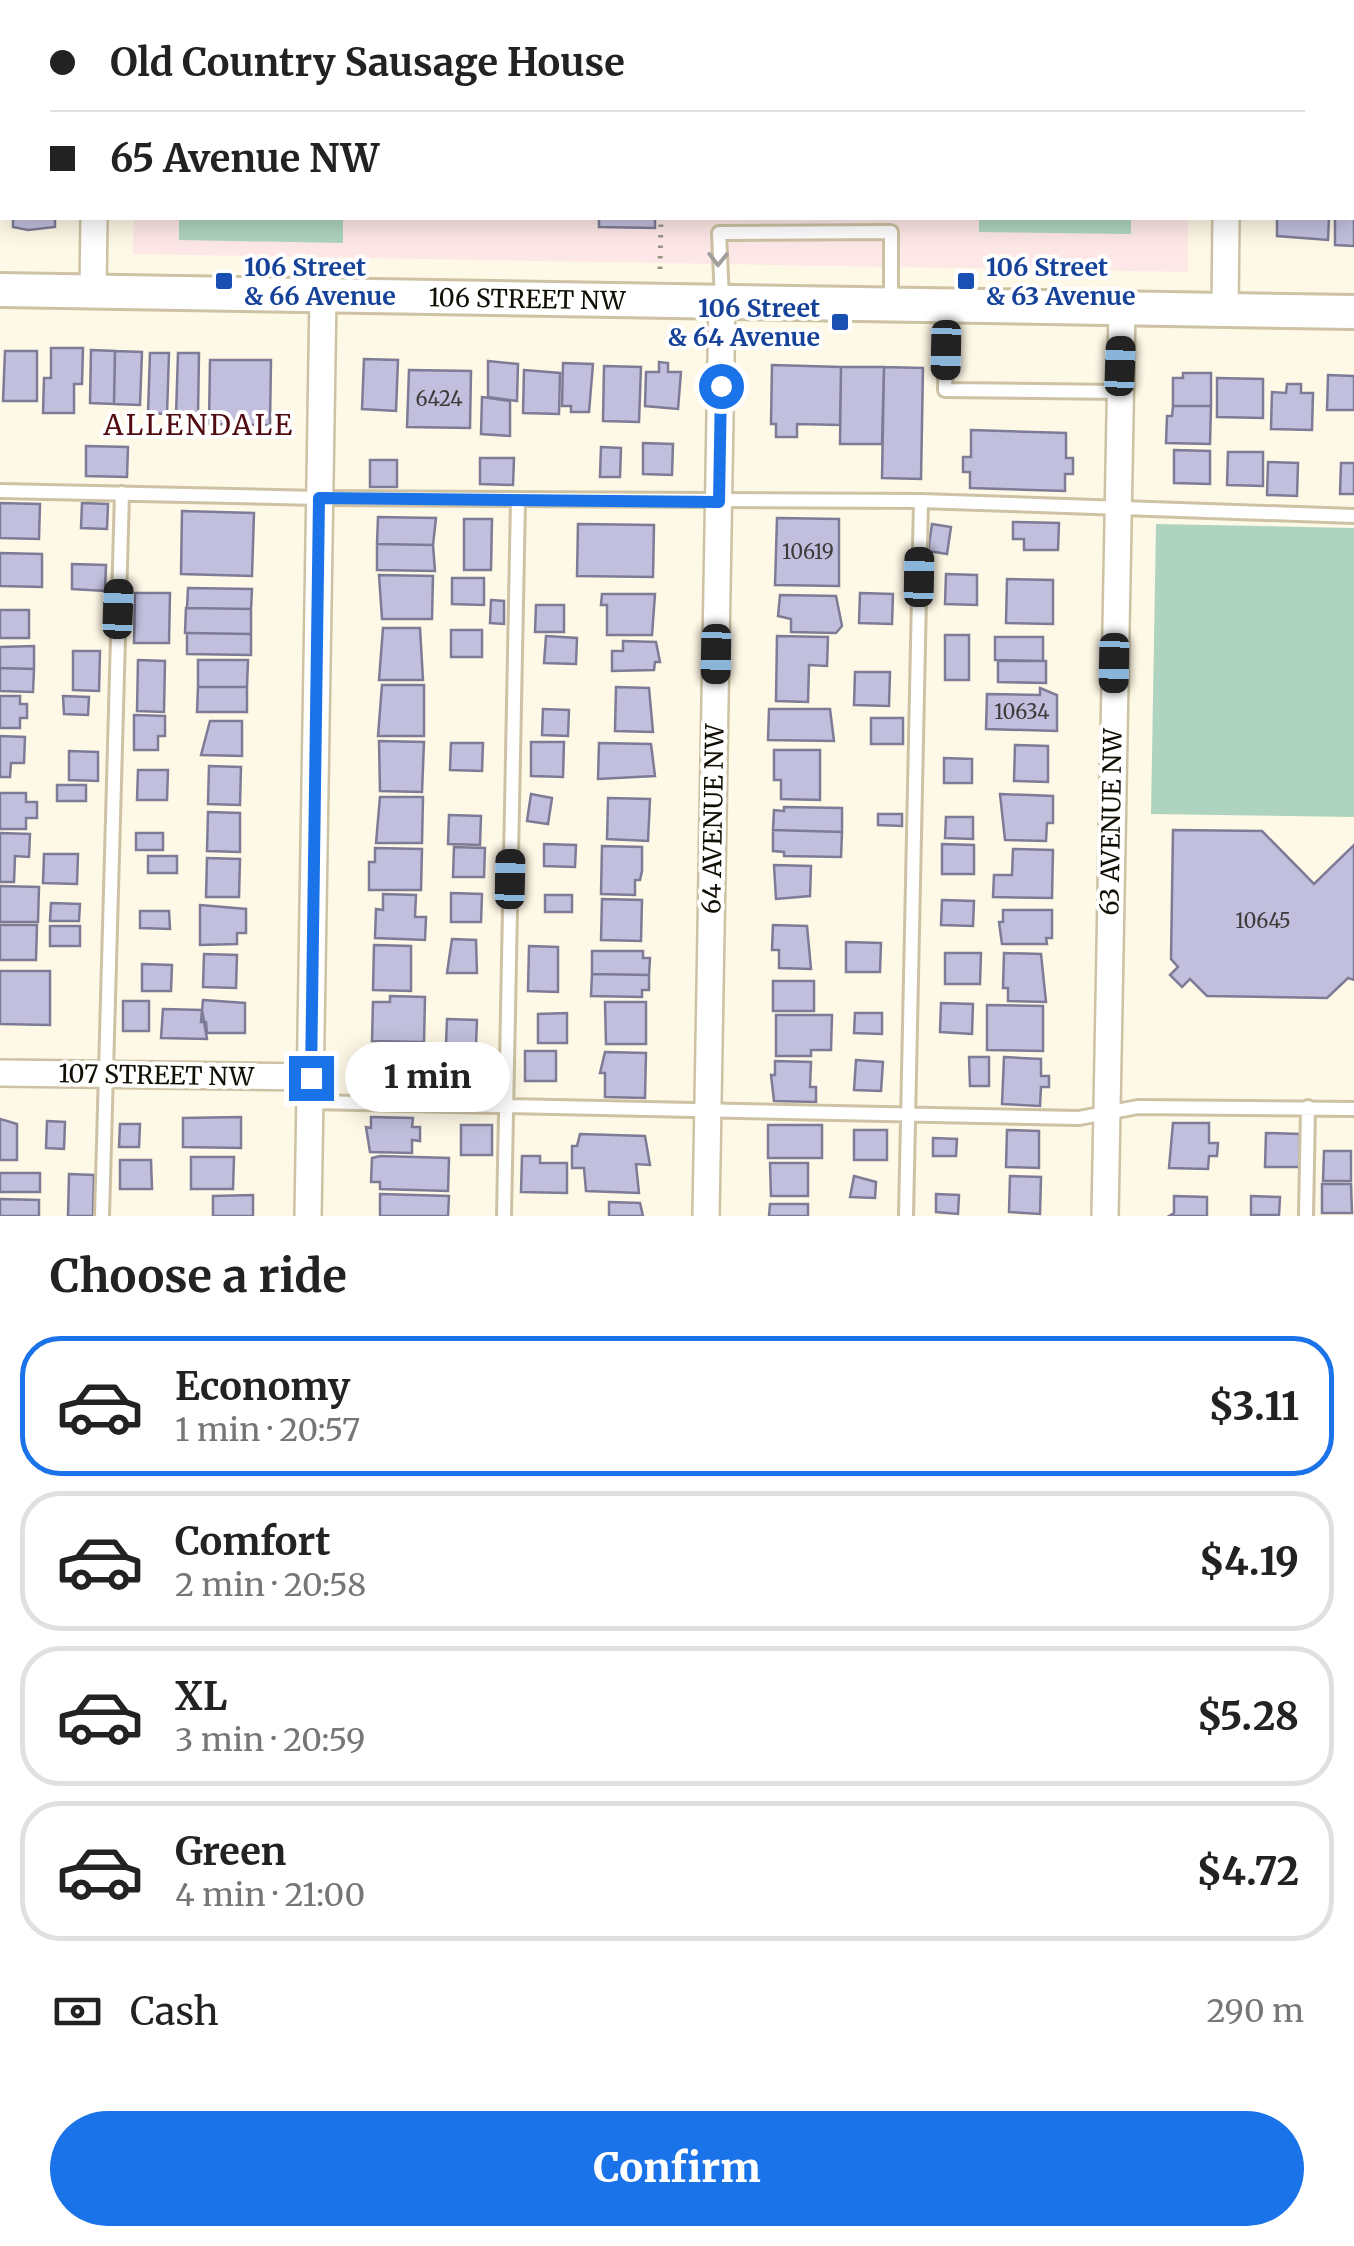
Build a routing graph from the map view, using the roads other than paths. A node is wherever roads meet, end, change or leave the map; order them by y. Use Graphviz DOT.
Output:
graph roads {
  1 [pos="94,220"];
  2 [pos="1226,220"];
  3 [pos="0,290"];
  4 [pos="93,292"];
  5 [pos="323,296"];
  6 [pos="722,302"];
  7 [pos="890,305"];
  8 [pos="947,306"];
  9 [pos="1122,309"];
  10 [pos="1224,311"];
  11 [pos="1354,312"];
  12 [pos="1119,392"];
  13 [pos="0,491"];
  14 [pos="122,493"];
  15 [pos="319,498"];
  16 [pos="518,500"];
  17 [pos="921,500"];
  18 [pos="719,502"];
  19 [pos="1116,510"];
  20 [pos="1354,516"];
  21 [pos="0,1073"];
  22 [pos="104,1074"];
  23 [pos="311,1090"];
  24 [pos="506,1106"];
  25 [pos="1308,1108"];
  26 [pos="1354,1108"];
  27 [pos="707,1110"];
  28 [pos="908,1112"];
  29 [pos="1107,1112"];
  30 [pos="102,1216"];
  31 [pos="308,1216"];
  32 [pos="504,1216"];
  33 [pos="706,1216"];
  34 [pos="906,1216"];
  35 [pos="1105,1216"];
  36 [pos="1306,1216"];
  1 -- 4 [label="street"];
  2 -- 10 [label="street"];
  3 -- 4 [label="street, 106 STREET NW"];
  4 -- 5 [label="street, 106 STREET NW"];
  5 -- 6 [label="street, 106 STREET NW"];
  5 -- 15 [label="street"];
  6 -- 7 [label="street, 106 STREET NW"];
  7 -- 6 [label="lane, one-way"];
  6 -- 18 [label="street, 64 AVENUE NW"];
  7 -- 8 [label="street, 106 STREET NW"];
  8 -- 9 [label="street, 106 STREET NW"];
  8 -- 12 [label="lane"];
  9 -- 10 [label="street, 106 STREET NW"];
  9 -- 12 [label="street, 63 AVENUE NW"];
  10 -- 11 [label="street, 106 STREET NW"];
  12 -- 19 [label="street, 63 AVENUE NW"];
  13 -- 14 [label="lane"];
  14 -- 15 [label="lane"];
  14 -- 22 [label="lane"];
  15 -- 16 [label="lane"];
  15 -- 23 [label="street"];
  16 -- 18 [label="lane"];
  16 -- 24 [label="lane"];
  17 -- 18 [label="lane"];
  17 -- 19 [label="lane"];
  17 -- 28 [label="lane"];
  18 -- 27 [label="street, 64 AVENUE NW"];
  19 -- 20 [label="lane"];
  19 -- 29 [label="street, 63 AVENUE NW"];
  21 -- 22 [label="street, 107 STREET NW"];
  22 -- 23 [label="street, 107 STREET NW"];
  22 -- 30 [label="lane"];
  23 -- 24 [label="lane"];
  23 -- 31 [label="street"];
  24 -- 27 [label="lane"];
  24 -- 32 [label="lane"];
  25 -- 26 [label="lane"];
  25 -- 29 [label="lane"];
  25 -- 36 [label="lane"];
  27 -- 28 [label="lane"];
  27 -- 33 [label="street, 64 AVENUE NW"];
  28 -- 29 [label="lane"];
  28 -- 34 [label="lane"];
  29 -- 35 [label="street, 63 AVENUE NW"];
}
